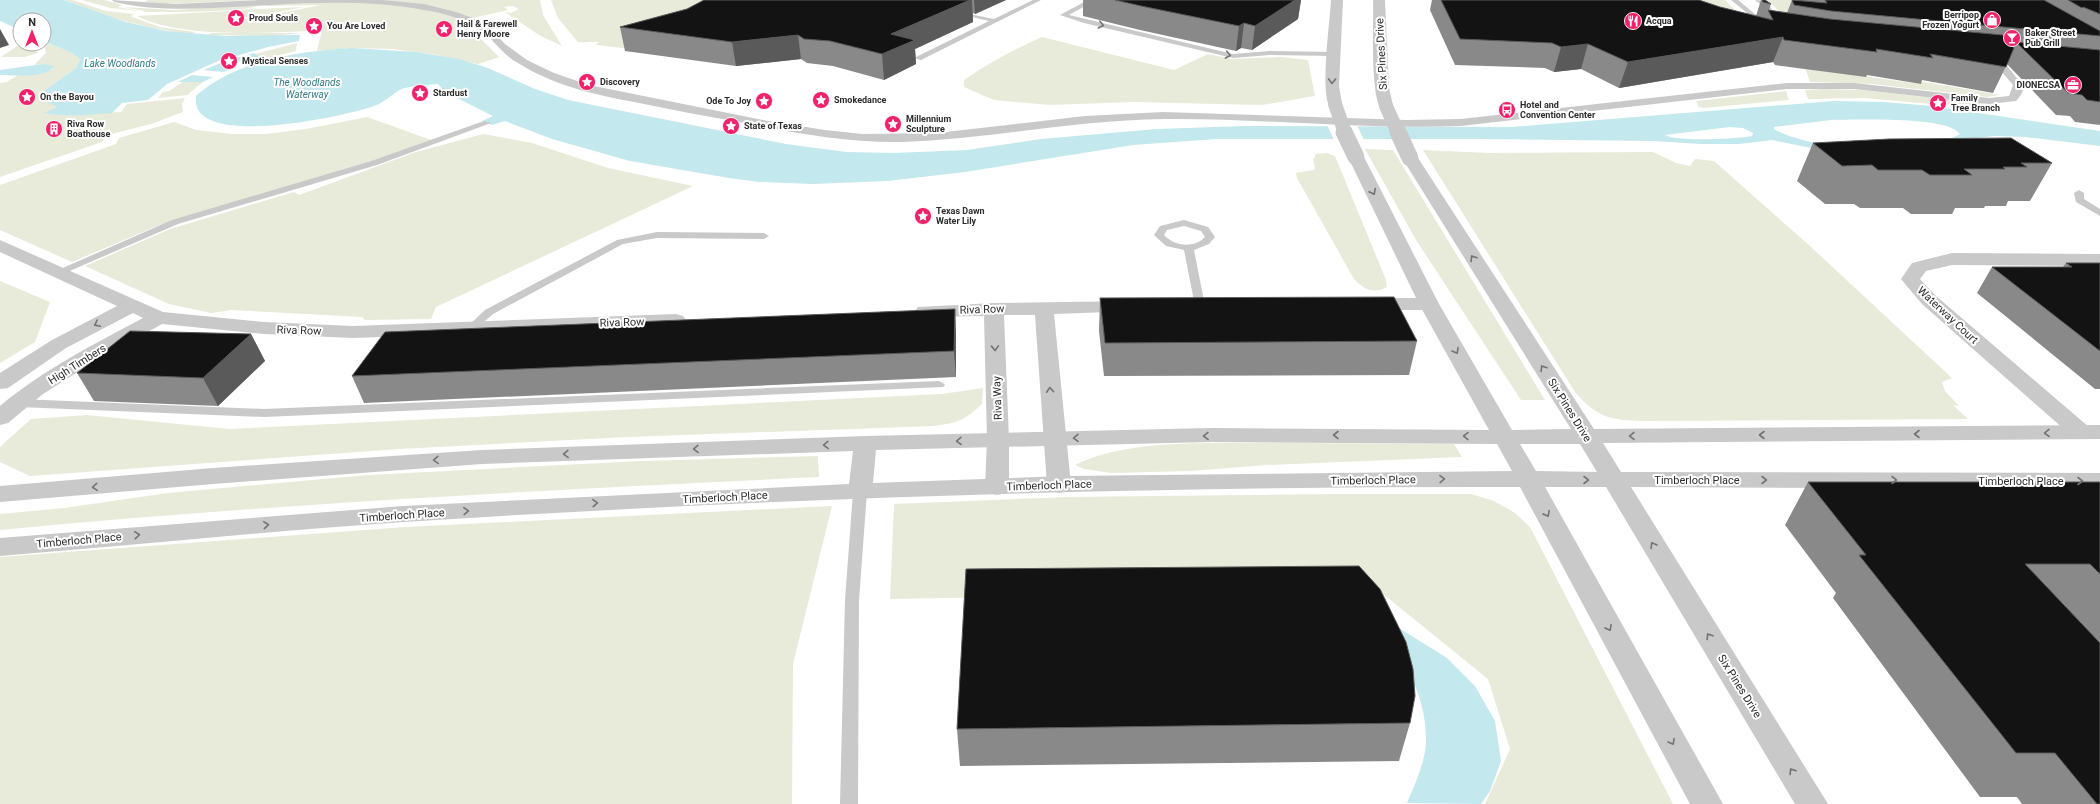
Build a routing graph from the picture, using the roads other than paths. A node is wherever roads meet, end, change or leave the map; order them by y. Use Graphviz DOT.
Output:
graph roads {
  1 [pos="117,0"];
  2 [pos="288,0"];
  3 [pos="1038,0"];
  4 [pos="1093,0"];
  5 [pos="1337,0"];
  6 [pos="1379,0"];
  7 [pos="1734,0"];
  8 [pos="1758,0"];
  9 [pos="951,10"];
  10 [pos="996,21"];
  11 [pos="1259,46"];
  12 [pos="1296,53"];
  13 [pos="1334,54"];
  14 [pos="1990,57"];
  15 [pos="918,58"];
  16 [pos="2009,59"];
  17 [pos="487,123"];
  18 [pos="2079,193"];
  19 [pos="2100,213"];
  20 [pos="764,236"];
  21 [pos="0,245"];
  22 [pos="1188,247"];
  23 [pos="2100,260"];
  24 [pos="61,271"];
  25 [pos="1351,304"];
  26 [pos="1429,304"];
  27 [pos="132,306"];
  28 [pos="1145,306"];
  29 [pos="1200,306"];
  30 [pos="1044,308"];
  31 [pos="994,309"];
  32 [pos="909,312"];
  33 [pos="159,318"];
  34 [pos="694,320"];
  35 [pos="472,328"];
  36 [pos="0,383"];
  37 [pos="939,385"];
  38 [pos="19,403"];
  39 [pos="0,418"];
  40 [pos="2090,432"];
  41 [pos="1587,436"];
  42 [pos="1505,437"];
  43 [pos="1054,439"];
  44 [pos="998,440"];
  45 [pos="865,443"];
  46 [pos="1528,480"];
  47 [pos="1613,480"];
  48 [pos="2100,481"];
  49 [pos="1059,485"];
  50 [pos="997,487"];
  51 [pos="860,492"];
  52 [pos="0,494"];
  53 [pos="0,547"];
  54 [pos="849,804"];
  55 [pos="1707,804"];
  56 [pos="1812,804"];
  1 -- 2 [label="street"];
  2 -- 14 [label="street"];
  3 -- 10 [label="lane"];
  4 -- 12 [label="lane, one-way"];
  5 -- 13 [label="street"];
  41 -- 6 [label="street, Six Pines Drive, one-way, bridge"];
  7 -- 8 [label="lane"];
  9 -- 10 [label="lane"];
  10 -- 15 [label="lane"];
  11 -- 12 [label="lane"];
  12 -- 13 [label="lane"];
  13 -- 26 [label="street, one-way, bridge"];
  14 -- 16 [label="lane"];
  17 -- 24 [label="lane"];
  18 -- 19 [label="lane"];
  20 -- 35 [label="lane"];
  21 -- 24 [label="street, Riva Row"];
  22 -- 29 [label="lane"];
  23 -- 40 [label="street, Waterway Court"];
  24 -- 27 [label="street, Riva Row"];
  25 -- 26 [label="street"];
  26 -- 42 [label="street, one-way"];
  27 -- 33 [label="street, Riva Row"];
  27 -- 36 [label="street, one-way"];
  28 -- 30 [label="street, Riva Row"];
  30 -- 31 [label="street, Riva Row"];
  43 -- 30 [label="street, one-way"];
  31 -- 32 [label="street, Riva Row"];
  31 -- 44 [label="street, Riva Way, one-way"];
  33 -- 35 [label="street, Riva Row"];
  33 -- 38 [label="street, High Timbers"];
  34 -- 35 [label="street, Riva Row"];
  37 -- 38 [label="lane"];
  38 -- 39 [label="street, High Timbers"];
  40 -- 41 [label="street, one-way"];
  41 -- 42 [label="street"];
  41 -- 47 [label="street, Six Pines Drive"];
  42 -- 43 [label="street, one-way"];
  42 -- 46 [label="street"];
  43 -- 44 [label="street"];
  43 -- 49 [label="street"];
  44 -- 45 [label="street, one-way"];
  44 -- 50 [label="street, Riva Way"];
  45 -- 51 [label="street"];
  45 -- 52 [label="street, one-way"];
  46 -- 47 [label="street, Timberloch Place, one-way"];
  49 -- 46 [label="street, Timberloch Place, one-way"];
  46 -- 55 [label="street, one-way"];
  47 -- 48 [label="street, Timberloch Place, one-way"];
  56 -- 47 [label="street, Six Pines Drive, one-way"];
  49 -- 50 [label="street, Timberloch Place"];
  50 -- 51 [label="street, Timberloch Place"];
  53 -- 51 [label="street, Timberloch Place, one-way"];
  51 -- 54 [label="lane"];
}
